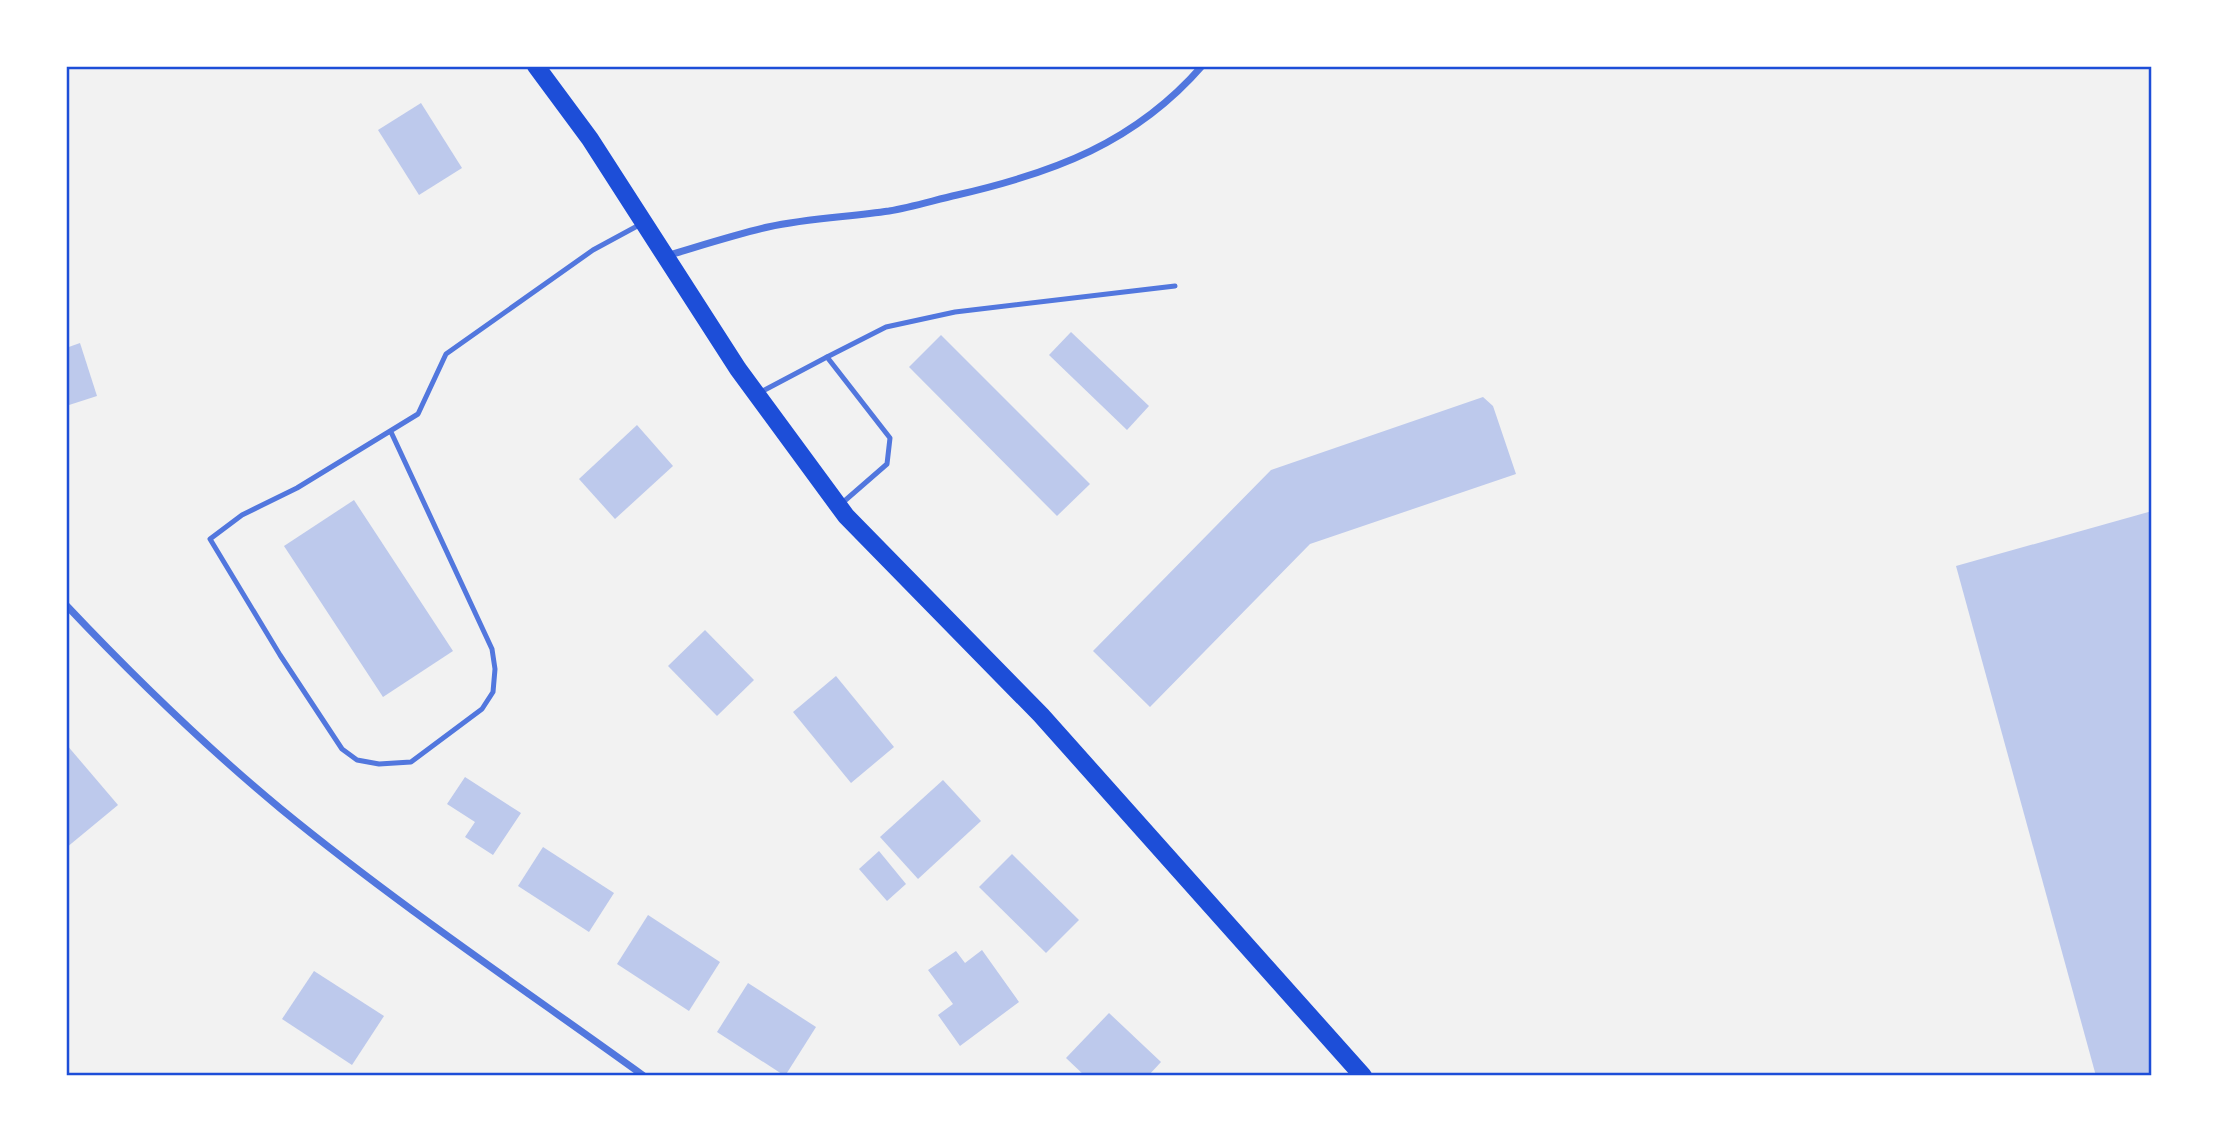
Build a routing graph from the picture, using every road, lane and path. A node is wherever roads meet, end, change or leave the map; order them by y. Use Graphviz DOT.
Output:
graph roads {
  1 [pos="536,66"];
  2 [pos="1202,66"];
  3 [pos="644,223"];
  4 [pos="665,256"];
  5 [pos="1175,286"];
  6 [pos="827,357"];
  7 [pos="757,394"];
  8 [pos="391,432"];
  9 [pos="839,506"];
  10 [pos="66,605"];
  11 [pos="644,1076"];
  12 [pos="1363,1076"];
  1 -- 3 [label="main road"];
  2 -- 4 [label="street"];
  3 -- 4 [label="main road"];
  3 -- 8 [label="lane"];
  4 -- 7 [label="main road"];
  5 -- 6 [label="lane"];
  6 -- 7 [label="lane"];
  6 -- 9 [label="lane"];
  7 -- 9 [label="main road"];
  8 -- 8 [label="lane"];
  9 -- 12 [label="main road"];
  10 -- 11 [label="street"];
}
